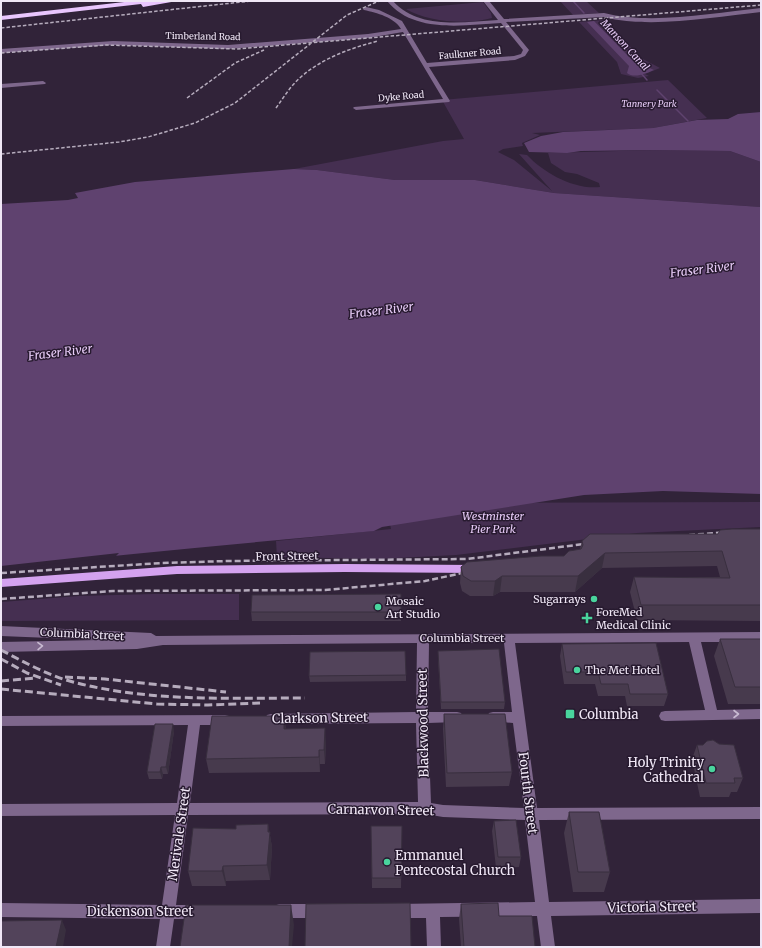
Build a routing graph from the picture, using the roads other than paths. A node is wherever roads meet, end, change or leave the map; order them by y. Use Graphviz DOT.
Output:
graph roads {
  1 [pos="114,1"];
  2 [pos="150,1"];
  3 [pos="174,1"];
  4 [pos="486,1"];
  5 [pos="391,3"];
  6 [pos="366,9"];
  7 [pos="761,10"];
  8 [pos="1,15"];
  9 [pos="30,15"];
  10 [pos="1,18"];
  11 [pos="536,20"];
  12 [pos="502,22"];
  13 [pos="478,24"];
  14 [pos="509,29"];
  15 [pos="405,30"];
  16 [pos="513,34"];
  17 [pos="1,51"];
  18 [pos="426,65"];
  19 [pos="43,83"];
  20 [pos="1,86"];
  21 [pos="356,108"];
  22 [pos="488,569"];
  23 [pos="1,583"];
  24 [pos="1,631"];
  25 [pos="694,637"];
  26 [pos="761,637"];
  27 [pos="509,638"];
  28 [pos="423,639"];
  29 [pos="163,640"];
  30 [pos="1,647"];
  31 [pos="712,714"];
  32 [pos="761,714"];
  33 [pos="665,716"];
  34 [pos="422,717"];
  35 [pos="519,718"];
  36 [pos="260,719"];
  37 [pos="195,720"];
  38 [pos="237,720"];
  39 [pos="1,721"];
  40 [pos="425,808"];
  41 [pos="182,809"];
  42 [pos="1,810"];
  43 [pos="761,813"];
  44 [pos="530,814"];
  45 [pos="761,906"];
  46 [pos="543,909"];
  47 [pos="1,910"];
  48 [pos="265,911"];
  49 [pos="334,911"];
  50 [pos="380,911"];
  51 [pos="433,911"];
  52 [pos="168,912"];
  53 [pos="210,912"];
  54 [pos="163,947"];
  55 [pos="434,947"];
  56 [pos="548,947"];
  1 -- 8 [label="highway"];
  2 -- 9 [label="highway"];
  3 -- 9 [label="highway"];
  4 -- 12 [label="street"];
  5 -- 13 [label="street"];
  6 -- 15 [label="street"];
  7 -- 11 [label="street"];
  9 -- 10 [label="highway"];
  11 -- 12 [label="street"];
  11 -- 16 [label="street"];
  12 -- 13 [label="street"];
  12 -- 14 [label="street"];
  13 -- 14 [label="street"];
  14 -- 16 [label="street"];
  15 -- 17 [label="street, Timberland Road"];
  15 -- 18 [label="street"];
  16 -- 18 [label="street, Faulkner Road"];
  18 -- 21 [label="street, Dyke Road"];
  19 -- 20 [label="street"];
  22 -- 23 [label="main road, Front Street"];
  24 -- 29 [label="street, Columbia Street"];
  25 -- 26 [label="street, Columbia Street"];
  25 -- 27 [label="street, Columbia Street"];
  25 -- 31 [label="street"];
  27 -- 28 [label="street, Columbia Street"];
  27 -- 35 [label="street, Fourth Street"];
  28 -- 29 [label="street, Columbia Street"];
  28 -- 34 [label="street, Blackwood Street"];
  30 -- 29 [label="street, Columbia Street, one-way"];
  31 -- 32 [label="street, one-way"];
  31 -- 33 [label="street"];
  34 -- 35 [label="street, Clarkson Street"];
  34 -- 36 [label="street, Clarkson Street"];
  34 -- 40 [label="street, Blackwood Street"];
  35 -- 44 [label="street, Fourth Street"];
  37 -- 38 [label="street"];
  37 -- 39 [label="street"];
  37 -- 41 [label="street, Merivale Street"];
  40 -- 41 [label="street, Carnarvon Street"];
  40 -- 44 [label="street, Carnarvon Street"];
  41 -- 42 [label="street, Carnarvon Street"];
  41 -- 52 [label="street, Merivale Street"];
  43 -- 44 [label="street, Carnarvon Street"];
  44 -- 46 [label="street, Fourth Street"];
  45 -- 46 [label="street, Victoria Street"];
  46 -- 51 [label="street"];
  46 -- 56 [label="street, Fourth Street"];
  47 -- 52 [label="street, Dickenson Street"];
  48 -- 49 [label="street"];
  50 -- 51 [label="street"];
  51 -- 55 [label="street"];
  52 -- 53 [label="street, Dickenson Street"];
  52 -- 54 [label="street, Merivale Street"];
}
